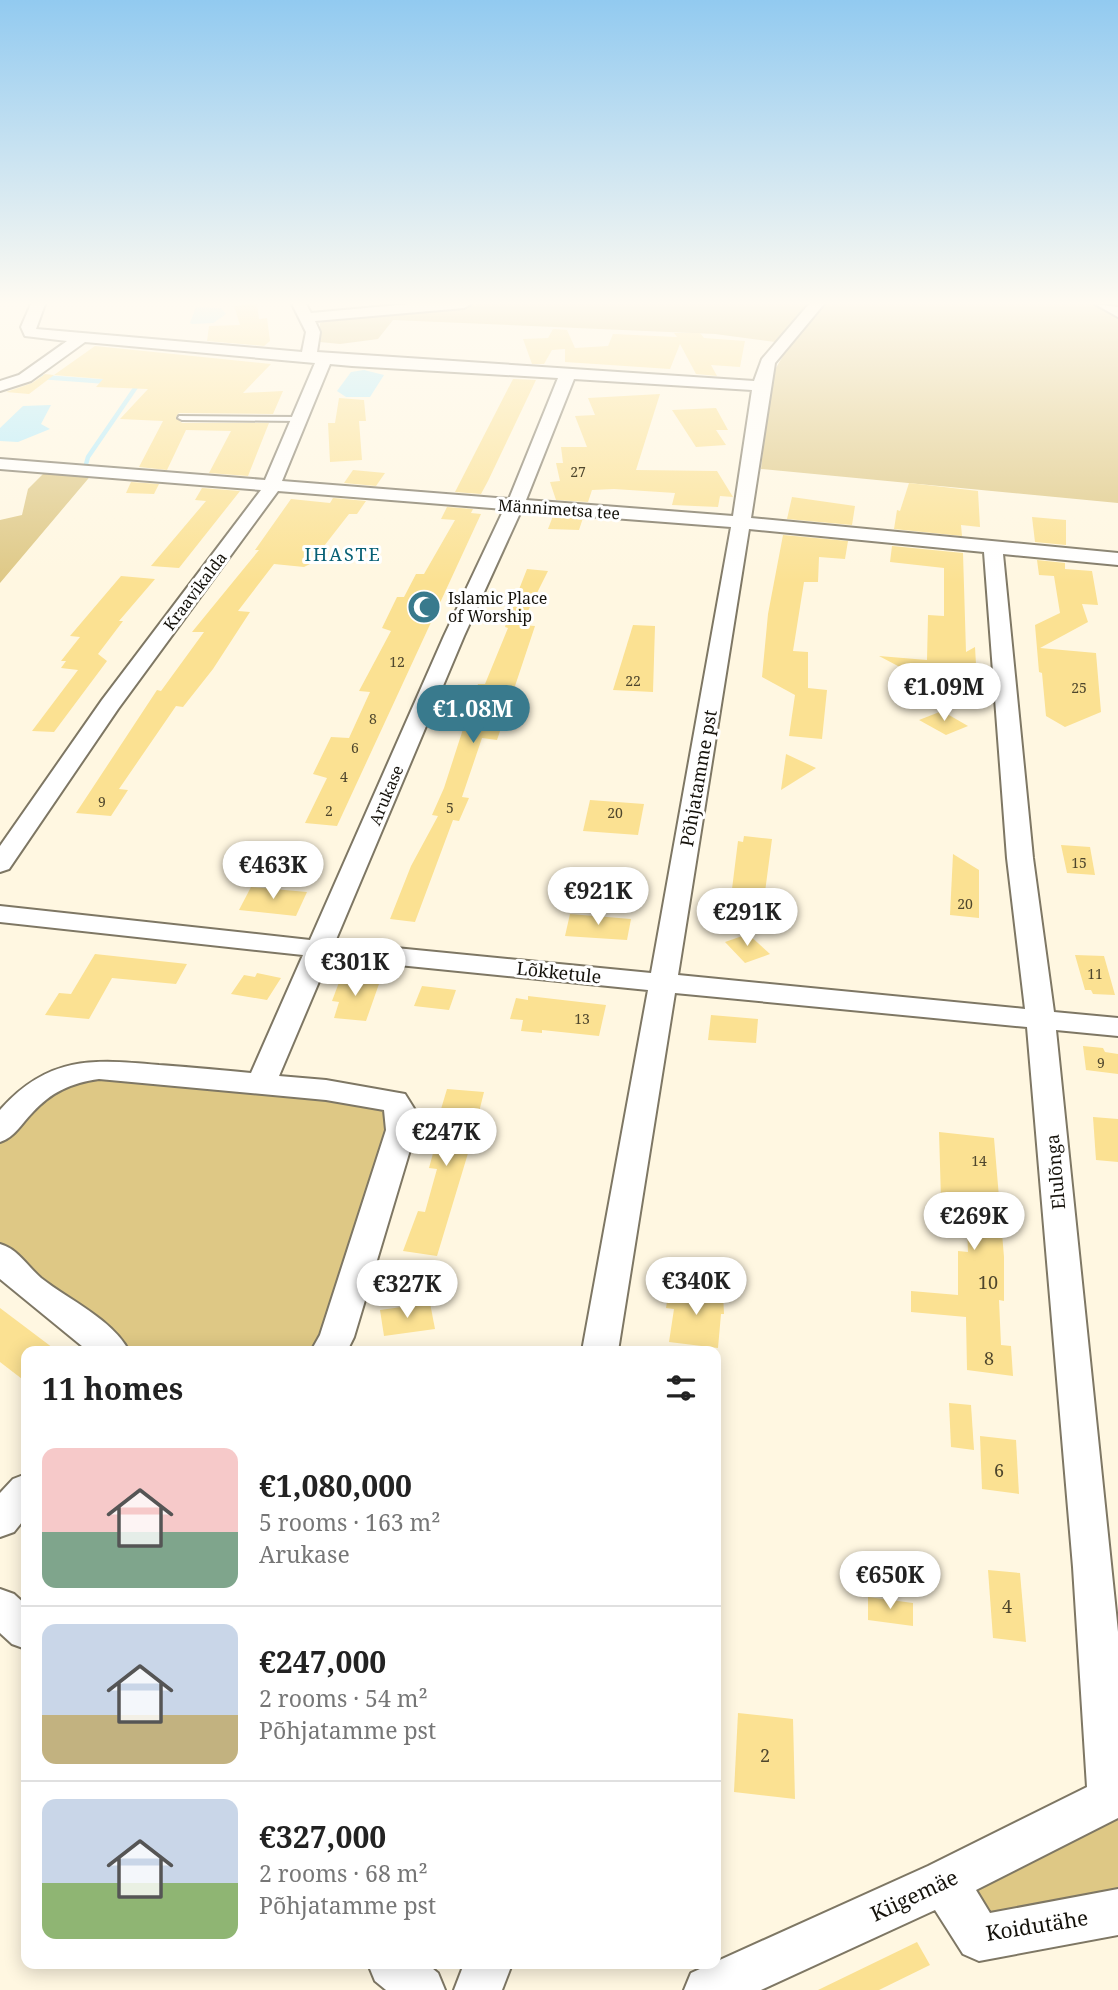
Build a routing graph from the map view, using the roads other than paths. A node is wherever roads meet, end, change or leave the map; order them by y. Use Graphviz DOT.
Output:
graph roads {
  1 [pos="308,397"];
  2 [pos="558,397"];
  3 [pos="759,397"];
  4 [pos="182,418"];
  5 [pos="298,419"];
  6 [pos="0,464"];
  7 [pos="270,487"];
  8 [pos="513,506"];
  9 [pos="741,523"];
  10 [pos="993,545"];
  11 [pos="1118,559"];
  12 [pos="0,864"];
  13 [pos="0,914"];
  14 [pos="322,948"];
  15 [pos="664,982"];
  16 [pos="1041,1019"];
  17 [pos="1118,1027"];
  18 [pos="261,1084"];
  19 [pos="0,1131"];
  20 [pos="0,1256"];
  21 [pos="106,1346"];
  22 [pos="332,1346"];
  23 [pos="601,1346"];
  24 [pos="21,1496"];
  25 [pos="0,1520"];
  26 [pos="0,1607"];
  27 [pos="21,1626"];
  28 [pos="1114,1798"];
  29 [pos="944,1882"];
  30 [pos="1118,1912"];
  31 [pos="398,1969"];
  32 [pos="486,1969"];
  33 [pos="421,1990"];
  34 [pos="478,1990"];
  35 [pos="708,1990"];
  1 -- 5 [label="street, Kraavikalda"];
  2 -- 8 [label="street, Arukase"];
  3 -- 9 [label="street, Põhjatamme pst"];
  4 -- 5 [label="lane"];
  5 -- 7 [label="street, Kraavikalda"];
  6 -- 7 [label="street, Männimetsa tee"];
  7 -- 8 [label="street, Männimetsa tee"];
  7 -- 12 [label="street, Kraavikalda"];
  8 -- 9 [label="street, Männimetsa tee"];
  8 -- 14 [label="street, Arukase"];
  9 -- 10 [label="street, Männimetsa tee"];
  9 -- 15 [label="street, Põhjatamme pst"];
  10 -- 11 [label="street, Männimetsa tee"];
  10 -- 16 [label="street, Elulõnga"];
  13 -- 14 [label="street, Lõkketule"];
  14 -- 15 [label="street, Lõkketule"];
  14 -- 18 [label="street, Arukase"];
  15 -- 16 [label="street, Lõkketule"];
  15 -- 23 [label="street, Põhjatamme pst"];
  16 -- 17 [label="street, Lõkketule"];
  16 -- 28 [label="street, Elulõnga"];
  18 -- 19 [label="street"];
  18 -- 22 [label="street"];
  20 -- 21 [label="street"];
  24 -- 25 [label="street"];
  26 -- 27 [label="street"];
  28 -- 29 [label="street, Kiigemäe"];
  29 -- 30 [label="street, Koidutähe"];
  29 -- 35 [label="street, Kiigemäe"];
  31 -- 33 [label="street"];
  32 -- 34 [label="street"];
}
